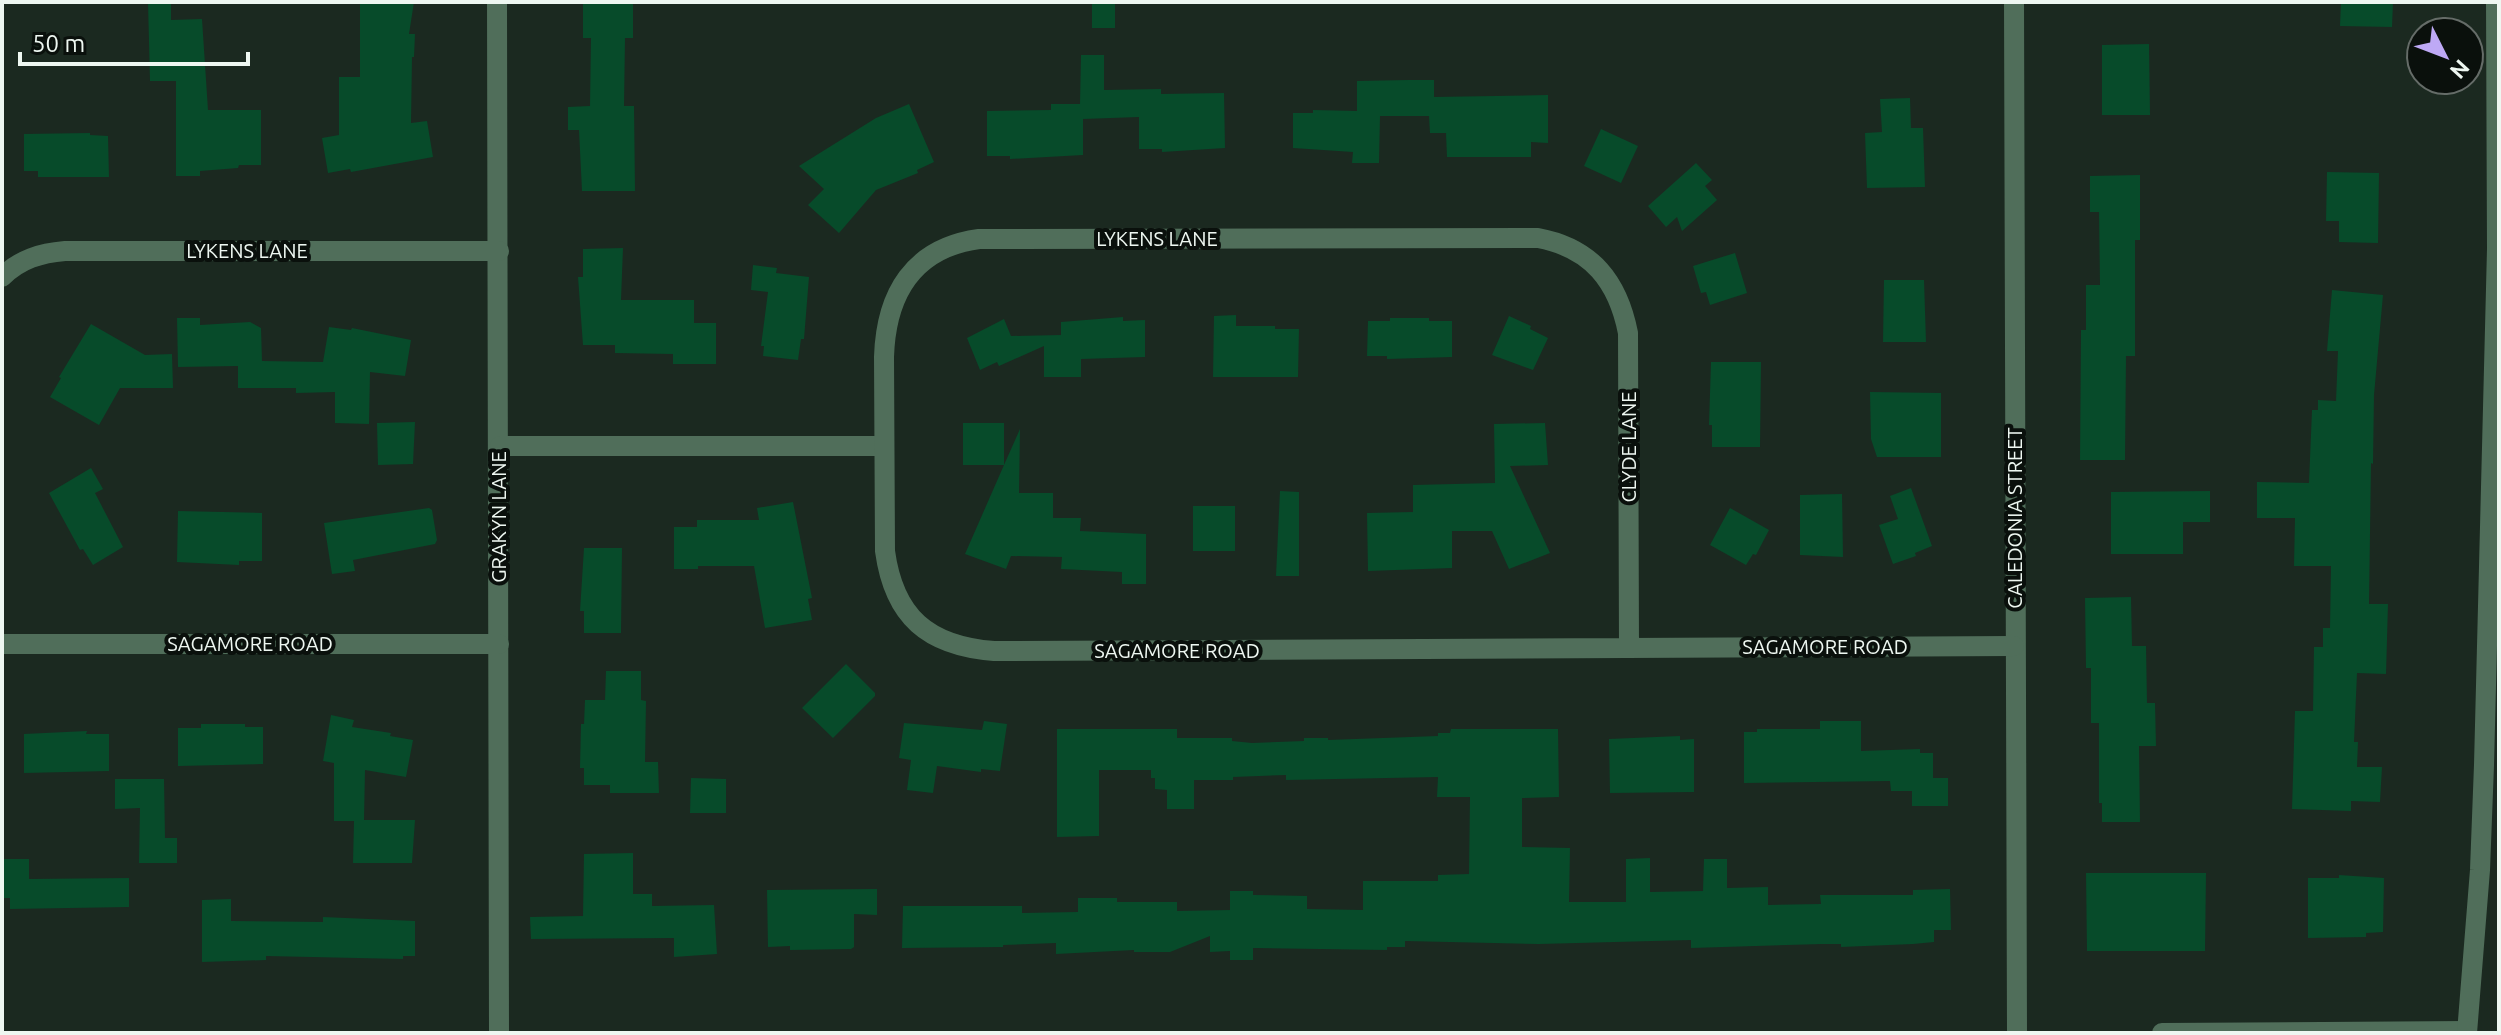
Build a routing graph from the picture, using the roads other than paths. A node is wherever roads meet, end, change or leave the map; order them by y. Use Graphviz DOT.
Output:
graph roads {
  1 [pos="497,2"];
  2 [pos="2014,2"];
  3 [pos="2496,2"];
  4 [pos="2498,95"];
  5 [pos="499,251"];
  6 [pos="1587,258"];
  7 [pos="2,277"];
  8 [pos="500,446"];
  9 [pos="883,446"];
  10 [pos="2,644"];
  11 [pos="499,644"];
  12 [pos="2014,646"];
  13 [pos="1629,648"];
  14 [pos="2467,1032"];
  15 [pos="499,1033"];
  16 [pos="2017,1033"];
  17 [pos="2162,1033"];
  1 -- 5 [label="street, GRAKYN LANE"];
  2 -- 12 [label="street, CALEDONIA STREET"];
  3 -- 4 [label="street"];
  4 -- 14 [label="street"];
  5 -- 7 [label="street, LYKENS LANE"];
  5 -- 8 [label="street, GRAKYN LANE"];
  6 -- 9 [label="street, LYKENS LANE"];
  6 -- 13 [label="street, CLYDE LANE"];
  8 -- 9 [label="street"];
  8 -- 11 [label="street, GRAKYN LANE"];
  9 -- 13 [label="street, SAGAMORE ROAD"];
  10 -- 11 [label="street, SAGAMORE ROAD"];
  11 -- 15 [label="street, GRAKYN LANE"];
  12 -- 13 [label="street, SAGAMORE ROAD"];
  12 -- 16 [label="street, CALEDONIA STREET"];
  14 -- 17 [label="street"];
}
